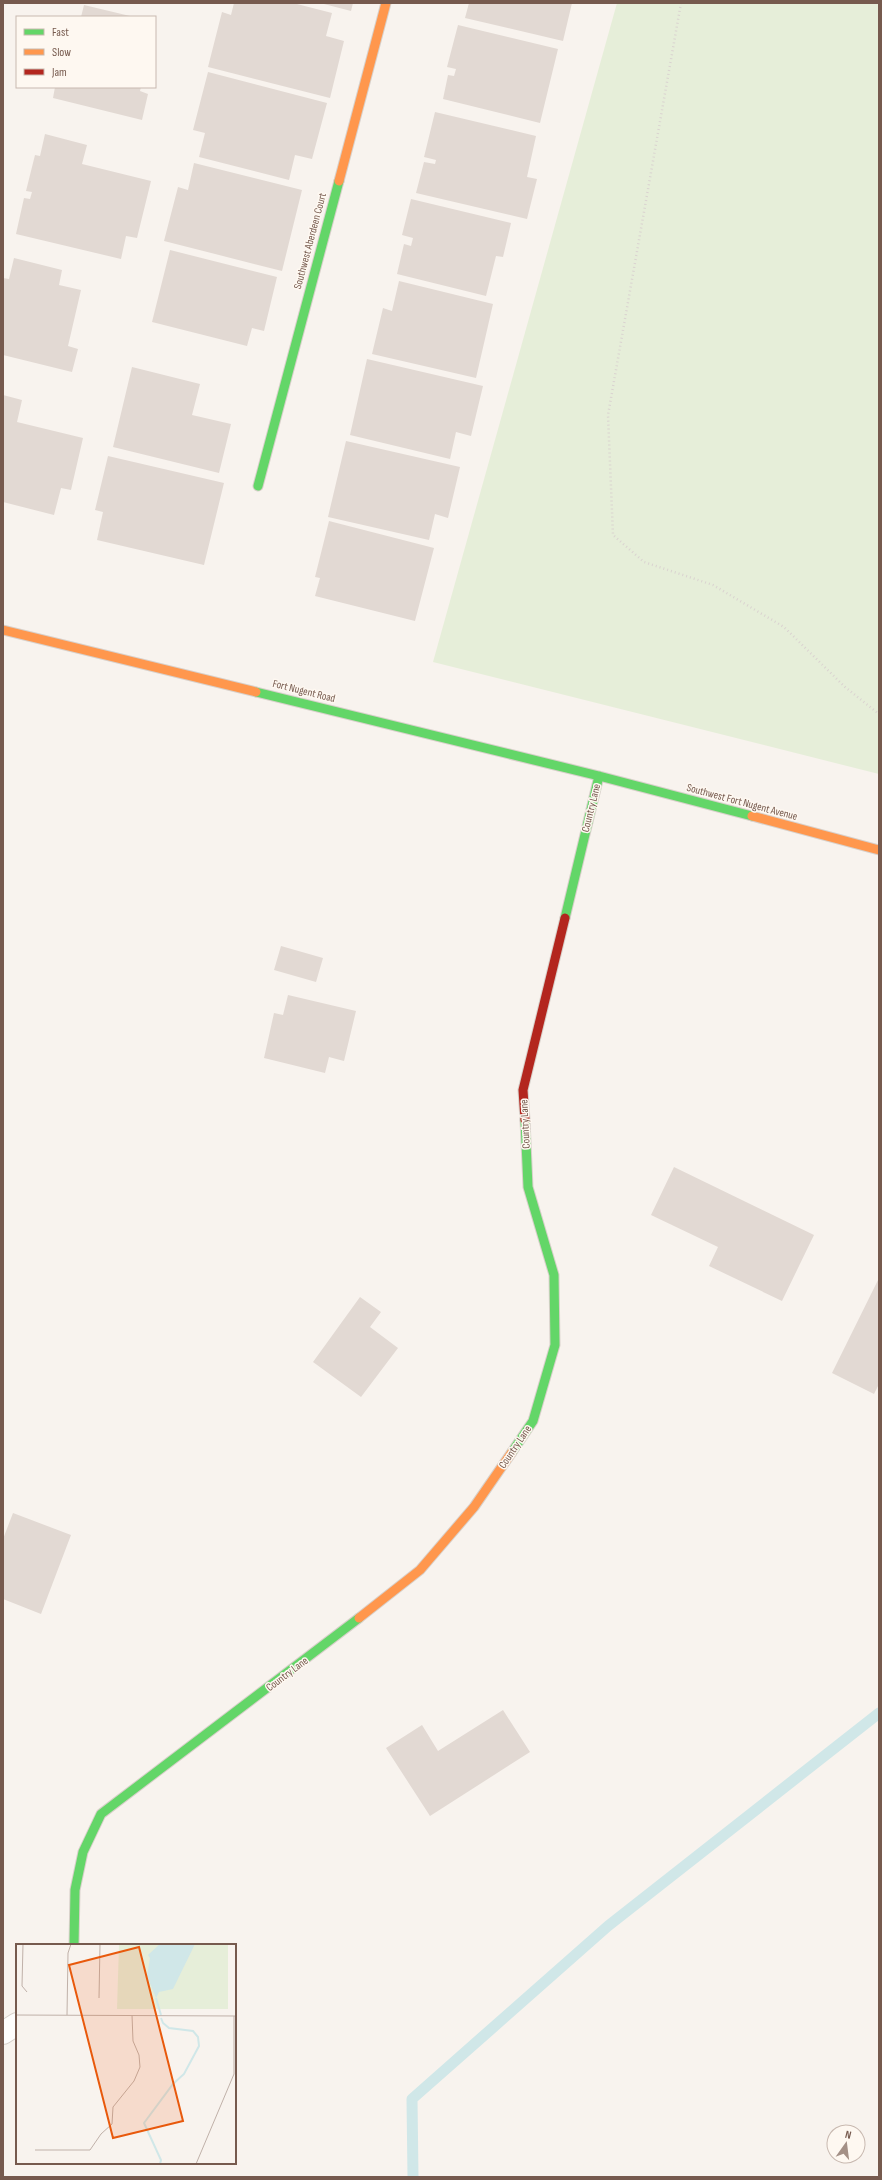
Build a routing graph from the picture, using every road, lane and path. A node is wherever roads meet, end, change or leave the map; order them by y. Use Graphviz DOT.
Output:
graph roads {
  1 [pos="386,3"];
  2 [pos="681,3"];
  3 [pos="258,486"];
  4 [pos="3,630"];
  5 [pos="879,714"];
  6 [pos="599,776"];
  7 [pos="879,850"];
  8 [pos="74,1944"];
  9 [pos="16,2025"];
  10 [pos="3,2032"];
  1 -- 3 [label="street, Southwest Aberdeen Court"];
  2 -- 5 [label="path"];
  4 -- 6 [label="street, Fort Nugent Road"];
  6 -- 7 [label="street, Southwest Fort Nugent Avenue"];
  6 -- 8 [label="street, Country Lane"];
  9 -- 10 [label="street"];
}
